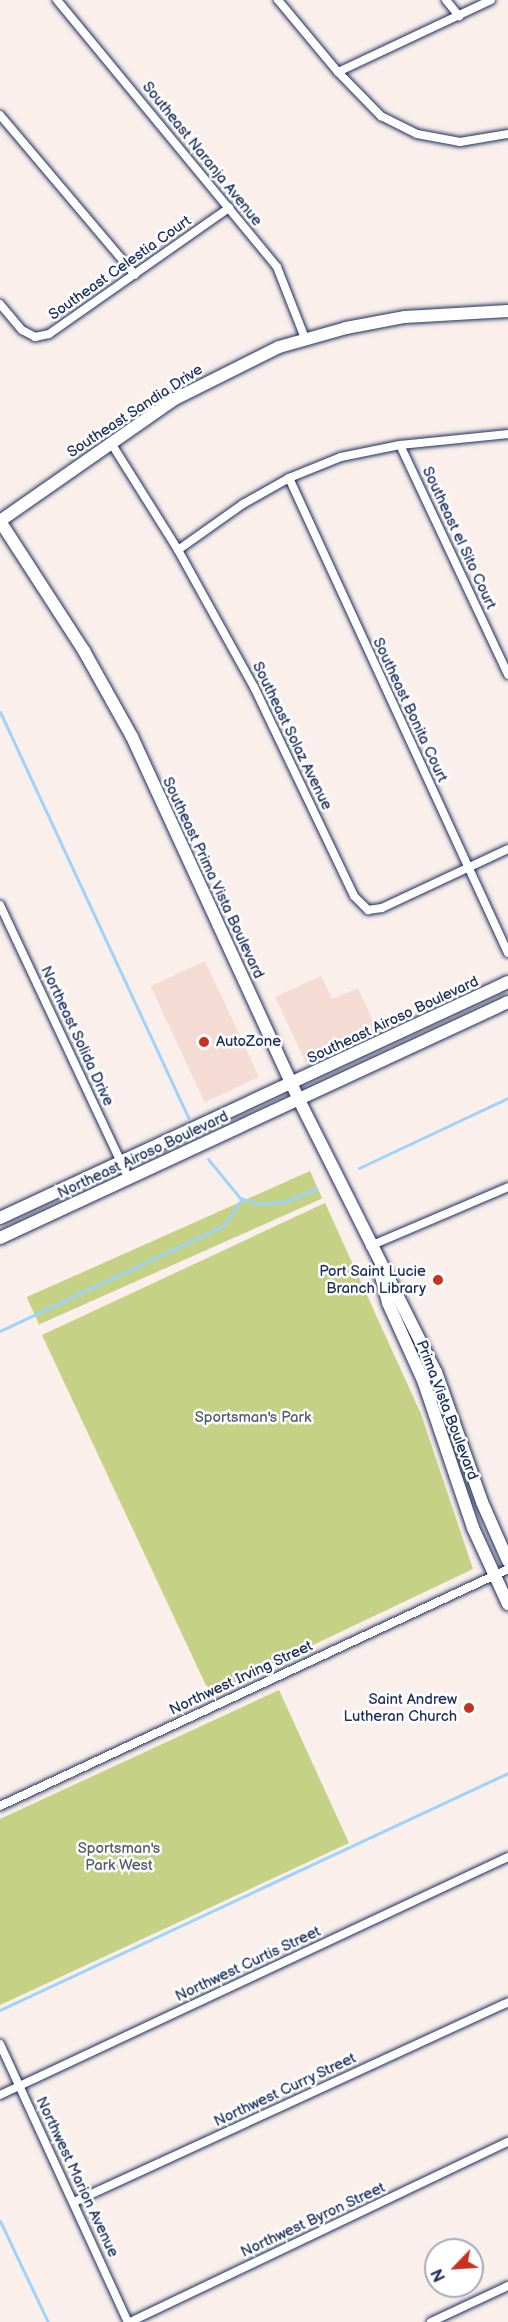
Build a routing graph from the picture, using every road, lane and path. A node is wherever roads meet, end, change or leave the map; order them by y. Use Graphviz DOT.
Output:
graph roads {
  1 [pos="57,0"];
  2 [pos="278,0"];
  3 [pos="446,0"];
  4 [pos="491,0"];
  5 [pos="459,16"];
  6 [pos="338,72"];
  7 [pos="0,115"];
  8 [pos="508,134"];
  9 [pos="229,208"];
  10 [pos="135,275"];
  11 [pos="0,304"];
  12 [pos="508,311"];
  13 [pos="305,338"];
  14 [pos="508,434"];
  15 [pos="111,443"];
  16 [pos="400,445"];
  17 [pos="289,478"];
  18 [pos="0,521"];
  19 [pos="178,550"];
  20 [pos="508,675"];
  21 [pos="508,849"];
  22 [pos="467,868"];
  23 [pos="0,905"];
  24 [pos="508,953"];
  25 [pos="508,982"];
  26 [pos="508,1002"];
  27 [pos="292,1085"];
  28 [pos="299,1100"];
  29 [pos="121,1163"];
  30 [pos="129,1179"];
  31 [pos="508,1187"];
  32 [pos="0,1218"];
  33 [pos="0,1238"];
  34 [pos="370,1246"];
  35 [pos="377,1259"];
  36 [pos="508,1561"];
  37 [pos="508,1569"];
  38 [pos="494,1575"];
  39 [pos="508,1604"];
  40 [pos="0,1806"];
  41 [pos="508,1857"];
  42 [pos="508,2002"];
  43 [pos="0,2044"];
  44 [pos="20,2086"];
  45 [pos="0,2095"];
  46 [pos="508,2142"];
  47 [pos="74,2202"];
  48 [pos="508,2286"];
  49 [pos="129,2322"];
  50 [pos="431,2322"];
  1 -- 9 [label="street, Southeast Naranja Avenue"];
  2 -- 6 [label="street"];
  3 -- 5 [label="street"];
  4 -- 5 [label="street"];
  5 -- 6 [label="street"];
  6 -- 8 [label="street"];
  7 -- 10 [label="street"];
  9 -- 10 [label="street, Southeast Celestia Court"];
  9 -- 13 [label="street, Southeast Naranja Avenue"];
  10 -- 11 [label="street, Southeast Celestia Court"];
  12 -- 13 [label="main road, Southeast Sandia Drive"];
  13 -- 15 [label="main road, Southeast Sandia Drive"];
  14 -- 16 [label="street"];
  15 -- 18 [label="main road, Southeast Sandia Drive"];
  15 -- 19 [label="street, Southeast Solaz Avenue"];
  16 -- 17 [label="street"];
  16 -- 20 [label="street, Southeast el Sito Court"];
  17 -- 19 [label="street"];
  17 -- 22 [label="street, Southeast Bonita Court"];
  18 -- 27 [label="main road, Southeast Prima Vista Boulevard"];
  19 -- 22 [label="street, Southeast Solaz Avenue"];
  21 -- 22 [label="street, Southeast Solaz Avenue"];
  22 -- 24 [label="street, Southeast Bonita Court"];
  23 -- 29 [label="street, Northeast Solida Drive"];
  25 -- 27 [label="main road, Southeast Airoso Boulevard"];
  26 -- 28 [label="main road"];
  27 -- 28 [label="main road, Southeast Prima Vista Boulevard"];
  27 -- 29 [label="main road, Northeast Airoso Boulevard"];
  28 -- 30 [label="main road, Northeast Airoso Boulevard"];
  28 -- 34 [label="main road, Southeast Prima Vista Boulevard"];
  29 -- 30 [label="street, Northeast Solida Drive"];
  29 -- 32 [label="main road, Northeast Airoso Boulevard"];
  30 -- 33 [label="main road, Northeast Airoso Boulevard"];
  31 -- 34 [label="street"];
  34 -- 35 [label="main road, Southeast Prima Vista Boulevard"];
  35 -- 36 [label="main road, Prima Vista Boulevard"];
  35 -- 38 [label="main road, Prima Vista Boulevard"];
  37 -- 38 [label="street, Northwest Irving Street"];
  38 -- 39 [label="main road, Prima Vista Boulevard"];
  38 -- 40 [label="street, Northwest Irving Street"];
  41 -- 44 [label="street, Northwest Curtis Street"];
  42 -- 47 [label="street, Northwest Curry Street"];
  43 -- 44 [label="street, Northwest Marion Avenue"];
  44 -- 45 [label="street, Northwest Curtis Street"];
  44 -- 47 [label="street, Northwest Marion Avenue"];
  46 -- 49 [label="street, Northwest Byron Street"];
  47 -- 49 [label="street, Northwest Marion Avenue"];
  48 -- 50 [label="street"];
}
